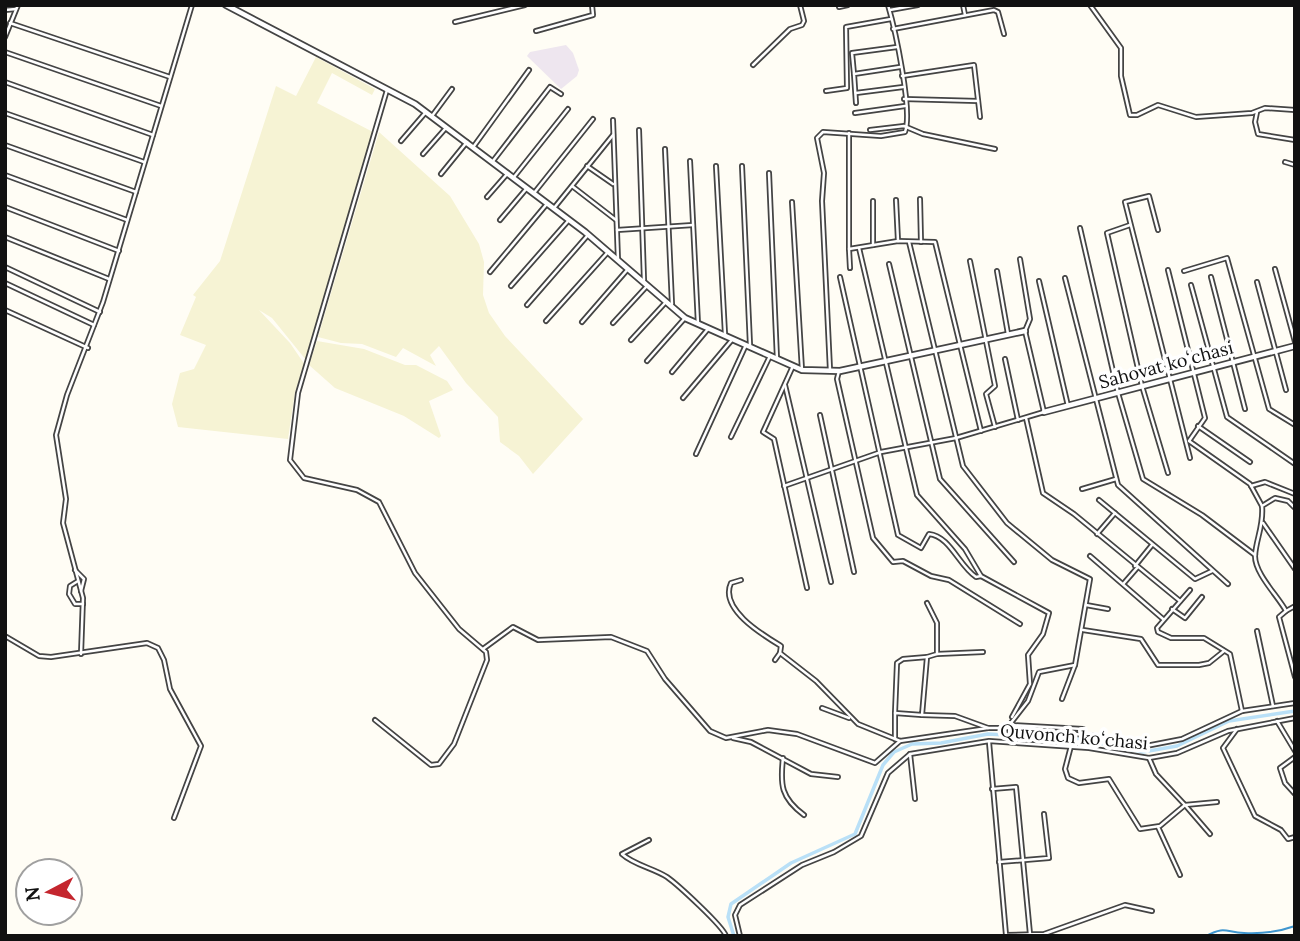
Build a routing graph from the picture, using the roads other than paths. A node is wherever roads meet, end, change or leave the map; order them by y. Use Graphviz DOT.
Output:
graph roads {
  1 [pos="192,5"];
  2 [pos="226,5"];
  3 [pos="525,5"];
  4 [pos="592,5"];
  5 [pos="800,5"];
  6 [pos="848,5"];
  7 [pos="918,5"];
  8 [pos="963,5"];
  9 [pos="1090,5"];
  10 [pos="17,7"];
  11 [pos="514,7"];
  12 [pos="839,7"];
  13 [pos="888,8"];
  14 [pos="5,10"];
  15 [pos="965,15"];
  16 [pos="891,19"];
  17 [pos="455,22"];
  18 [pos="10,23"];
  19 [pos="893,29"];
  20 [pos="536,30"];
  21 [pos="1004,34"];
  22 [pos="5,37"];
  23 [pos="897,47"];
  24 [pos="5,52"];
  25 [pos="753,65"];
  26 [pos="900,67"];
  27 [pos="529,70"];
  28 [pos="854,74"];
  29 [pos="902,76"];
  30 [pos="170,77"];
  31 [pos="5,82"];
  32 [pos="903,87"];
  33 [pos="452,89"];
  34 [pos="387,90"];
  35 [pos="826,90"];
  36 [pos="856,93"];
  37 [pos="561,94"];
  38 [pos="904,99"];
  39 [pos="979,102"];
  40 [pos="856,103"];
  41 [pos="905,106"];
  42 [pos="161,107"];
  43 [pos="568,108"];
  44 [pos="1295,110"];
  45 [pos="426,112"];
  46 [pos="1257,112"];
  47 [pos="5,113"];
  48 [pos="855,113"];
  49 [pos="432,116"];
  50 [pos="980,117"];
  51 [pos="593,119"];
  52 [pos="613,120"];
  53 [pos="447,127"];
  54 [pos="907,127"];
  55 [pos="639,130"];
  56 [pos="870,130"];
  57 [pos="849,133"];
  58 [pos="153,135"];
  59 [pos="613,135"];
  60 [pos="1295,140"];
  61 [pos="401,141"];
  62 [pos="467,142"];
  63 [pos="5,145"];
  64 [pos="474,146"];
  65 [pos="665,149"];
  66 [pos="995,149"];
  67 [pos="423,154"];
  68 [pos="493,161"];
  69 [pos="690,161"];
  70 [pos="1285,162"];
  71 [pos="145,163"];
  72 [pos="1295,165"];
  73 [pos="587,166"];
  74 [pos="716,166"];
  75 [pos="742,166"];
  76 [pos="508,173"];
  77 [pos="769,173"];
  78 [pos="441,174"];
  79 [pos="5,175"];
  80 [pos="514,177"];
  81 [pos="615,185"];
  82 [pos="572,186"];
  83 [pos="528,188"];
  84 [pos="136,192"];
  85 [pos="534,193"];
  86 [pos="487,197"];
  87 [pos="896,200"];
  88 [pos="920,200"];
  89 [pos="873,201"];
  90 [pos="792,202"];
  91 [pos="548,203"];
  92 [pos="5,207"];
  93 [pos="554,208"];
  94 [pos="128,220"];
  95 [pos="500,220"];
  96 [pos="569,220"];
  97 [pos="616,220"];
  98 [pos="693,225"];
  99 [pos="1130,225"];
  100 [pos="669,227"];
  101 [pos="642,228"];
  102 [pos="1080,228"];
  103 [pos="617,230"];
  104 [pos="1158,230"];
  105 [pos="588,235"];
  106 [pos="5,237"];
  107 [pos="898,242"];
  108 [pos="909,242"];
  109 [pos="921,242"];
  110 [pos="873,245"];
  111 [pos="859,248"];
  112 [pos="849,249"];
  113 [pos="119,251"];
  114 [pos="608,252"];
  115 [pos="1020,259"];
  116 [pos="618,260"];
  117 [pos="970,261"];
  118 [pos="889,264"];
  119 [pos="5,267"];
  120 [pos="628,268"];
  121 [pos="850,268"];
  122 [pos="1275,269"];
  123 [pos="1168,270"];
  124 [pos="997,271"];
  125 [pos="1184,271"];
  126 [pos="490,272"];
  127 [pos="840,277"];
  128 [pos="1211,277"];
  129 [pos="1065,278"];
  130 [pos="110,279"];
  131 [pos="1039,281"];
  132 [pos="1257,282"];
  133 [pos="5,284"];
  134 [pos="645,285"];
  135 [pos="1191,285"];
  136 [pos="511,286"];
  137 [pos="665,303"];
  138 [pos="527,305"];
  139 [pos="671,308"];
  140 [pos="5,310"];
  141 [pos="100,312"];
  142 [pos="685,318"];
  143 [pos="546,321"];
  144 [pos="582,321"];
  145 [pos="613,323"];
  146 [pos="698,324"];
  147 [pos="95,325"];
  148 [pos="708,329"];
  149 [pos="1025,331"];
  150 [pos="1008,334"];
  151 [pos="725,338"];
  152 [pos="984,338"];
  153 [pos="631,340"];
  154 [pos="732,341"];
  155 [pos="960,344"];
  156 [pos="1295,344"];
  157 [pos="88,348"];
  158 [pos="748,348"];
  159 [pos="935,350"];
  160 [pos="1275,351"];
  161 [pos="770,356"];
  162 [pos="910,356"];
  163 [pos="1255,356"];
  164 [pos="777,359"];
  165 [pos="1005,359"];
  166 [pos="647,361"];
  167 [pos="886,362"];
  168 [pos="1234,362"];
  169 [pos="793,366"];
  170 [pos="861,367"];
  171 [pos="1213,367"];
  172 [pos="802,370"];
  173 [pos="840,371"];
  174 [pos="672,372"];
  175 [pos="830,372"];
  176 [pos="1191,373"];
  177 [pos="1168,379"];
  178 [pos="785,384"];
  179 [pos="1142,386"];
  180 [pos="1286,390"];
  181 [pos="1118,393"];
  182 [pos="683,398"];
  183 [pos="1094,399"];
  184 [pos="1068,406"];
  185 [pos="1245,409"];
  186 [pos="1044,412"];
  187 [pos="820,415"];
  188 [pos="1026,418"];
  189 [pos="1018,420"];
  190 [pos="1295,425"];
  191 [pos="1198,426"];
  192 [pos="995,427"];
  193 [pos="981,431"];
  194 [pos="732,437"];
  195 [pos="956,438"];
  196 [pos="932,443"];
  197 [pos="906,448"];
  198 [pos="881,452"];
  199 [pos="696,454"];
  200 [pos="1190,458"];
  201 [pos="856,461"];
  202 [pos="1250,462"];
  203 [pos="1295,464"];
  204 [pos="832,470"];
  205 [pos="1168,473"];
  206 [pos="808,478"];
  207 [pos="1116,479"];
  208 [pos="784,486"];
  209 [pos="1251,486"];
  210 [pos="1082,489"];
  211 [pos="1295,494"];
  212 [pos="1099,500"];
  213 [pos="1262,506"];
  214 [pos="1295,508"];
  215 [pos="1115,513"];
  216 [pos="1264,523"];
  217 [pos="1097,534"];
  218 [pos="1152,545"];
  219 [pos="1255,555"];
  220 [pos="1090,556"];
  221 [pos="1014,562"];
  222 [pos="1136,567"];
  223 [pos="1295,569"];
  224 [pos="75,570"];
  225 [pos="1212,571"];
  226 [pos="853,572"];
  227 [pos="981,576"];
  228 [pos="741,580"];
  229 [pos="78,581"];
  230 [pos="831,582"];
  231 [pos="1124,583"];
  232 [pos="1228,584"];
  233 [pos="807,588"];
  234 [pos="1190,590"];
  235 [pos="80,591"];
  236 [pos="1202,597"];
  237 [pos="1180,601"];
  238 [pos="927,603"];
  239 [pos="83,604"];
  240 [pos="1087,605"];
  241 [pos="1295,606"];
  242 [pos="1108,609"];
  243 [pos="1172,609"];
  244 [pos="1286,611"];
  245 [pos="1163,619"];
  246 [pos="1020,624"];
  247 [pos="1083,630"];
  248 [pos="1257,631"];
  249 [pos="5,636"];
  250 [pos="483,649"];
  251 [pos="1226,650"];
  252 [pos="984,652"];
  253 [pos="780,653"];
  254 [pos="82,654"];
  255 [pos="937,654"];
  256 [pos="927,657"];
  257 [pos="775,660"];
  258 [pos="1075,665"];
  259 [pos="1295,677"];
  260 [pos="1062,699"];
  261 [pos="1295,703"];
  262 [pos="1273,706"];
  263 [pos="822,708"];
  264 [pos="1242,711"];
  265 [pos="895,713"];
  266 [pos="922,715"];
  267 [pos="1295,718"];
  268 [pos="852,719"];
  269 [pos="375,720"];
  270 [pos="1277,721"];
  271 [pos="1010,726"];
  272 [pos="988,728"];
  273 [pos="1083,729"];
  274 [pos="1237,729"];
  275 [pos="733,738"];
  276 [pos="895,739"];
  277 [pos="900,741"];
  278 [pos="989,741"];
  279 [pos="1008,742"];
  280 [pos="1071,746"];
  281 [pos="1295,751"];
  282 [pos="910,754"];
  283 [pos="1295,757"];
  284 [pos="783,758"];
  285 [pos="1149,758"];
  286 [pos="838,777"];
  287 [pos="992,789"];
  288 [pos="1295,794"];
  289 [pos="915,799"];
  290 [pos="1217,802"];
  291 [pos="1185,804"];
  292 [pos="1044,814"];
  293 [pos="804,815"];
  294 [pos="174,818"];
  295 [pos="1158,827"];
  296 [pos="1210,834"];
  297 [pos="1295,837"];
  298 [pos="649,840"];
  299 [pos="1023,861"];
  300 [pos="999,862"];
  301 [pos="1180,875"];
  302 [pos="1152,911"];
  303 [pos="1030,934"];
  304 [pos="726,936"];
  305 [pos="740,936"];
  1 -- 30 [label="street"];
  2 -- 34 [label="street"];
  3 -- 11 [label="street"];
  4 -- 20 [label="street"];
  5 -- 25 [label="street"];
  6 -- 12 [label="street"];
  7 -- 13 [label="street"];
  8 -- 15 [label="street"];
  9 -- 46 [label="street"];
  10 -- 14 [label="street"];
  10 -- 18 [label="street"];
  11 -- 17 [label="street"];
  13 -- 16 [label="street"];
  15 -- 19 [label="street"];
  15 -- 21 [label="street"];
  16 -- 19 [label="street"];
  16 -- 35 [label="street"];
  18 -- 22 [label="street"];
  18 -- 30 [label="street"];
  19 -- 23 [label="street"];
  23 -- 26 [label="street"];
  23 -- 28 [label="street"];
  24 -- 42 [label="street"];
  26 -- 28 [label="street"];
  26 -- 29 [label="street"];
  27 -- 64 [label="street"];
  28 -- 36 [label="street"];
  29 -- 32 [label="street"];
  29 -- 39 [label="street"];
  30 -- 42 [label="street"];
  31 -- 58 [label="street"];
  32 -- 36 [label="street"];
  32 -- 38 [label="street"];
  33 -- 49 [label="street"];
  34 -- 45 [label="street"];
  34 -- 250 [label="street"];
  36 -- 40 [label="street"];
  37 -- 68 [label="street"];
  38 -- 39 [label="street"];
  38 -- 41 [label="street"];
  39 -- 50 [label="street"];
  41 -- 48 [label="street"];
  41 -- 54 [label="street"];
  42 -- 58 [label="street"];
  43 -- 80 [label="street"];
  44 -- 46 [label="street"];
  45 -- 49 [label="street"];
  45 -- 61 [label="street"];
  46 -- 60 [label="street"];
  47 -- 71 [label="street"];
  49 -- 53 [label="street"];
  51 -- 85 [label="street"];
  52 -- 59 [label="street"];
  53 -- 62 [label="street"];
  53 -- 67 [label="street"];
  54 -- 56 [label="street"];
  54 -- 57 [label="street"];
  54 -- 66 [label="street"];
  55 -- 101 [label="street"];
  57 -- 112 [label="street"];
  57 -- 175 [label="street"];
  58 -- 71 [label="street"];
  59 -- 73 [label="street"];
  59 -- 81 [label="street"];
  62 -- 64 [label="street"];
  62 -- 78 [label="street"];
  63 -- 84 [label="street"];
  64 -- 68 [label="street"];
  65 -- 100 [label="street"];
  68 -- 76 [label="street"];
  69 -- 98 [label="street"];
  70 -- 72 [label="street"];
  71 -- 84 [label="street"];
  73 -- 81 [label="street"];
  73 -- 82 [label="street"];
  74 -- 151 [label="street"];
  75 -- 158 [label="street"];
  76 -- 80 [label="street"];
  76 -- 86 [label="street"];
  77 -- 164 [label="street"];
  79 -- 94 [label="street"];
  80 -- 83 [label="street"];
  81 -- 97 [label="street"];
  82 -- 93 [label="street"];
  82 -- 97 [label="street"];
  83 -- 85 [label="street"];
  83 -- 95 [label="street"];
  84 -- 94 [label="street"];
  85 -- 91 [label="street"];
  87 -- 107 [label="street"];
  88 -- 109 [label="street"];
  89 -- 110 [label="street"];
  90 -- 172 [label="street"];
  91 -- 93 [label="street"];
  91 -- 126 [label="street"];
  92 -- 113 [label="street"];
  93 -- 96 [label="street"];
  94 -- 113 [label="street"];
  96 -- 105 [label="street"];
  96 -- 136 [label="street"];
  97 -- 103 [label="street"];
  98 -- 100 [label="street"];
  98 -- 146 [label="street"];
  99 -- 104 [label="street"];
  99 -- 177 [label="street"];
  99 -- 179 [label="street"];
  100 -- 101 [label="street"];
  100 -- 139 [label="street"];
  101 -- 103 [label="street"];
  101 -- 134 [label="street"];
  102 -- 181 [label="street"];
  103 -- 116 [label="street"];
  105 -- 114 [label="street"];
  105 -- 138 [label="street"];
  106 -- 130 [label="street"];
  107 -- 108 [label="street"];
  107 -- 110 [label="street"];
  108 -- 109 [label="street"];
  108 -- 159 [label="street"];
  109 -- 155 [label="street"];
  110 -- 111 [label="street"];
  111 -- 112 [label="street"];
  111 -- 167 [label="street"];
  112 -- 121 [label="street"];
  113 -- 130 [label="street"];
  114 -- 116 [label="street"];
  114 -- 143 [label="street"];
  115 -- 149 [label="street"];
  116 -- 120 [label="street"];
  117 -- 152 [label="street"];
  118 -- 162 [label="street"];
  119 -- 141 [label="street"];
  120 -- 134 [label="street"];
  120 -- 144 [label="street"];
  122 -- 156 [label="street"];
  123 -- 176 [label="street"];
  124 -- 150 [label="street"];
  125 -- 163 [label="street"];
  127 -- 170 [label="street"];
  128 -- 168 [label="street"];
  129 -- 183 [label="street"];
  130 -- 141 [label="street"];
  131 -- 184 [label="street"];
  132 -- 160 [label="street"];
  133 -- 147 [label="street"];
  134 -- 137 [label="street"];
  134 -- 145 [label="street"];
  135 -- 171 [label="street"];
  137 -- 139 [label="street"];
  137 -- 153 [label="street"];
  139 -- 142 [label="street"];
  140 -- 157 [label="street"];
  141 -- 147 [label="street"];
  142 -- 146 [label="street"];
  142 -- 166 [label="street"];
  146 -- 148 [label="street"];
  147 -- 157 [label="street"];
  148 -- 151 [label="street"];
  148 -- 174 [label="street"];
  149 -- 150 [label="street"];
  149 -- 186 [label="street"];
  150 -- 152 [label="street"];
  151 -- 154 [label="street"];
  152 -- 155 [label="street"];
  152 -- 192 [label="street"];
  154 -- 158 [label="street"];
  154 -- 182 [label="street"];
  155 -- 159 [label="street"];
  155 -- 193 [label="street"];
  156 -- 160 [label="street, Sahovat koʻchasi"];
  157 -- 224 [label="street"];
  158 -- 161 [label="street"];
  158 -- 199 [label="street"];
  159 -- 162 [label="street"];
  159 -- 195 [label="street"];
  160 -- 163 [label="street, Sahovat koʻchasi"];
  160 -- 180 [label="street"];
  161 -- 164 [label="street"];
  161 -- 194 [label="street"];
  162 -- 167 [label="street"];
  162 -- 196 [label="street"];
  163 -- 168 [label="street, Sahovat koʻchasi"];
  163 -- 190 [label="street"];
  164 -- 169 [label="street"];
  165 -- 189 [label="street"];
  167 -- 170 [label="street"];
  167 -- 197 [label="street"];
  168 -- 171 [label="street, Sahovat koʻchasi"];
  168 -- 185 [label="street"];
  169 -- 172 [label="street"];
  169 -- 178 [label="street"];
  170 -- 173 [label="street"];
  170 -- 198 [label="street"];
  171 -- 176 [label="street, Sahovat koʻchasi"];
  171 -- 203 [label="street"];
  172 -- 175 [label="street"];
  173 -- 175 [label="street"];
  173 -- 201 [label="street"];
  176 -- 177 [label="street, Sahovat koʻchasi"];
  176 -- 191 [label="street"];
  177 -- 179 [label="street, Sahovat koʻchasi"];
  177 -- 200 [label="street"];
  178 -- 206 [label="street"];
  178 -- 208 [label="street"];
  179 -- 181 [label="street, Sahovat koʻchasi"];
  179 -- 205 [label="street"];
  181 -- 183 [label="street, Sahovat koʻchasi"];
  181 -- 219 [label="street"];
  183 -- 184 [label="street, Sahovat koʻchasi"];
  183 -- 207 [label="street"];
  184 -- 186 [label="street, Sahovat koʻchasi"];
  186 -- 188 [label="street"];
  187 -- 204 [label="street"];
  188 -- 189 [label="street"];
  188 -- 217 [label="street"];
  189 -- 192 [label="street"];
  191 -- 202 [label="street"];
  191 -- 209 [label="street"];
  192 -- 193 [label="street"];
  193 -- 195 [label="street"];
  195 -- 196 [label="street"];
  195 -- 240 [label="street"];
  196 -- 197 [label="street"];
  196 -- 221 [label="street"];
  197 -- 198 [label="street"];
  197 -- 227 [label="street"];
  198 -- 201 [label="street"];
  198 -- 227 [label="street"];
  201 -- 204 [label="street"];
  201 -- 246 [label="street"];
  204 -- 206 [label="street"];
  204 -- 226 [label="street"];
  206 -- 208 [label="street"];
  206 -- 230 [label="street"];
  207 -- 210 [label="street"];
  207 -- 225 [label="street"];
  208 -- 233 [label="street"];
  209 -- 211 [label="street"];
  209 -- 213 [label="street"];
  212 -- 215 [label="street"];
  213 -- 214 [label="street"];
  213 -- 216 [label="street"];
  215 -- 217 [label="street"];
  215 -- 218 [label="street"];
  216 -- 219 [label="street"];
  216 -- 223 [label="street"];
  217 -- 222 [label="street"];
  218 -- 222 [label="street"];
  218 -- 225 [label="street"];
  219 -- 244 [label="street"];
  220 -- 231 [label="street"];
  222 -- 231 [label="street"];
  222 -- 237 [label="street"];
  224 -- 229 [label="street"];
  224 -- 235 [label="street"];
  225 -- 232 [label="street"];
  227 -- 271 [label="street"];
  228 -- 253 [label="street"];
  229 -- 235 [label="street"];
  229 -- 239 [label="street"];
  231 -- 245 [label="street"];
  234 -- 237 [label="street"];
  235 -- 239 [label="street"];
  236 -- 243 [label="street"];
  237 -- 243 [label="street"];
  238 -- 255 [label="street"];
  239 -- 254 [label="street"];
  240 -- 242 [label="street"];
  240 -- 247 [label="street"];
  241 -- 244 [label="street"];
  243 -- 245 [label="street"];
  244 -- 259 [label="street"];
  245 -- 251 [label="street"];
  247 -- 251 [label="street"];
  247 -- 258 [label="street"];
  248 -- 262 [label="street"];
  249 -- 254 [label="street"];
  250 -- 269 [label="street"];
  250 -- 275 [label="street"];
  251 -- 264 [label="street"];
  252 -- 255 [label="street"];
  253 -- 257 [label="street"];
  253 -- 268 [label="street"];
  254 -- 294 [label="street"];
  255 -- 256 [label="street"];
  256 -- 265 [label="street"];
  256 -- 266 [label="street"];
  258 -- 260 [label="street"];
  258 -- 271 [label="street"];
  261 -- 262 [label="street"];
  262 -- 264 [label="street"];
  263 -- 268 [label="street"];
  264 -- 271 [label="street"];
  265 -- 266 [label="street"];
  265 -- 276 [label="street"];
  266 -- 272 [label="street"];
  267 -- 270 [label="street, Quvonch koʻchasi"];
  268 -- 276 [label="street"];
  270 -- 274 [label="street, Quvonch koʻchasi"];
  270 -- 281 [label="street"];
  271 -- 272 [label="street"];
  271 -- 273 [label="street"];
  271 -- 279 [label="street"];
  272 -- 277 [label="street"];
  274 -- 285 [label="street, Quvonch koʻchasi"];
  274 -- 297 [label="street"];
  275 -- 277 [label="street"];
  275 -- 284 [label="street"];
  276 -- 277 [label="street"];
  278 -- 279 [label="street, Quvonch koʻchasi"];
  278 -- 282 [label="street, Quvonch koʻchasi"];
  278 -- 287 [label="street, Quvonch koʻchasi"];
  279 -- 280 [label="street, Quvonch koʻchasi"];
  280 -- 285 [label="street, Quvonch koʻchasi"];
  280 -- 295 [label="street"];
  282 -- 289 [label="street"];
  282 -- 305 [label="street"];
  283 -- 288 [label="street"];
  284 -- 286 [label="street"];
  284 -- 293 [label="street"];
  285 -- 291 [label="street"];
  287 -- 299 [label="street"];
  287 -- 300 [label="street, Quvonch koʻchasi"];
  290 -- 291 [label="street"];
  291 -- 295 [label="street"];
  291 -- 296 [label="street"];
  292 -- 299 [label="street"];
  295 -- 301 [label="street"];
  298 -- 304 [label="street"];
  299 -- 300 [label="street"];
  299 -- 303 [label="street"];
  300 -- 303 [label="street, Quvonch koʻchasi"];
  302 -- 303 [label="street"];
}
